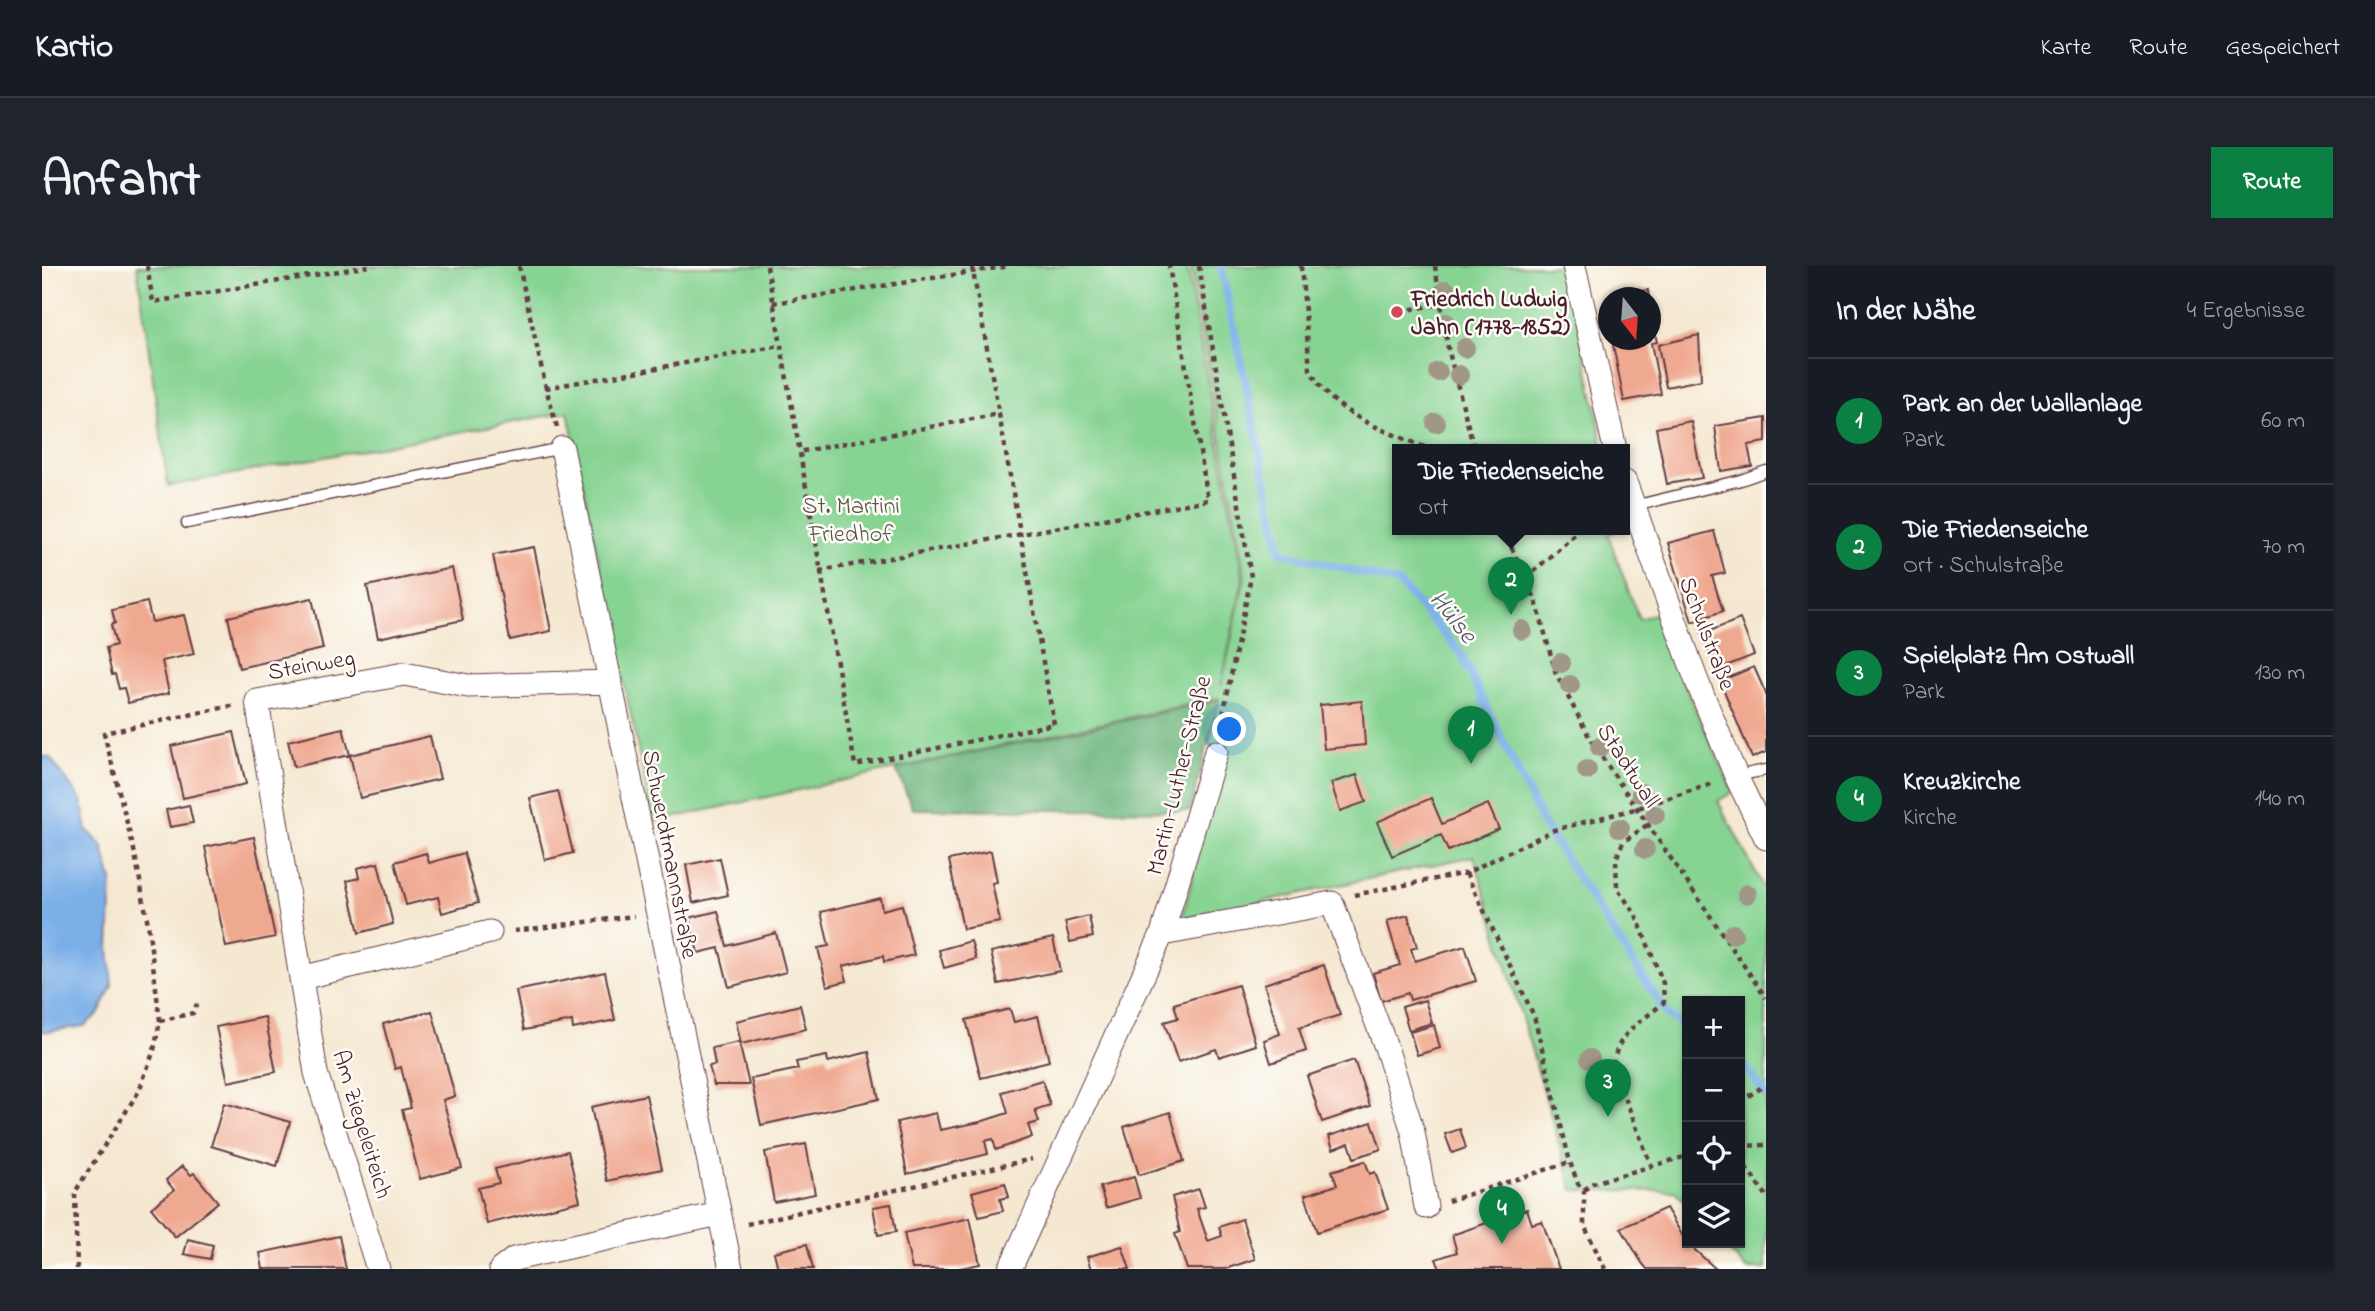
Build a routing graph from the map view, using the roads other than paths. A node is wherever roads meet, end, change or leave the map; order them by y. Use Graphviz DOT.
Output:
graph roads {
  1 [pos="1574,266"];
  2 [pos="1614,444"];
  3 [pos="562,448"];
  4 [pos="1766,471"];
  5 [pos="1630,499"];
  6 [pos="1632,506"];
  7 [pos="187,523"];
  8 [pos="611,682"];
  9 [pos="1216,752"];
  10 [pos="1766,770"];
  11 [pos="1736,776"];
  12 [pos="1766,838"];
  13 [pos="490,932"];
  14 [pos="1162,933"];
  15 [pos="301,978"];
  16 [pos="1426,1207"];
  17 [pos="721,1222"];
  18 [pos="378,1269"];
  19 [pos="501,1269"];
  20 [pos="731,1269"];
  21 [pos="1010,1269"];
  1 -- 2 [label="street"];
  3 -- 7 [label="lane"];
  3 -- 8 [label="street, Schwerdtmannstraße"];
  4 -- 6 [label="lane"];
  5 -- 6 [label="street, Schulstraße"];
  6 -- 11 [label="street, Schulstraße"];
  8 -- 15 [label="street, Steinweg"];
  8 -- 17 [label="street, Schwerdtmannstraße"];
  9 -- 14 [label="street, Martin-Luther-Straße"];
  10 -- 11 [label="lane"];
  11 -- 12 [label="street, Schulstraße"];
  13 -- 15 [label="street"];
  14 -- 16 [label="street"];
  14 -- 21 [label="street, Martin-Luther-Straße"];
  15 -- 18 [label="street, Am Ziegeleiteich"];
  17 -- 19 [label="street"];
  17 -- 20 [label="street, Schwerdtmannstraße"];
}
